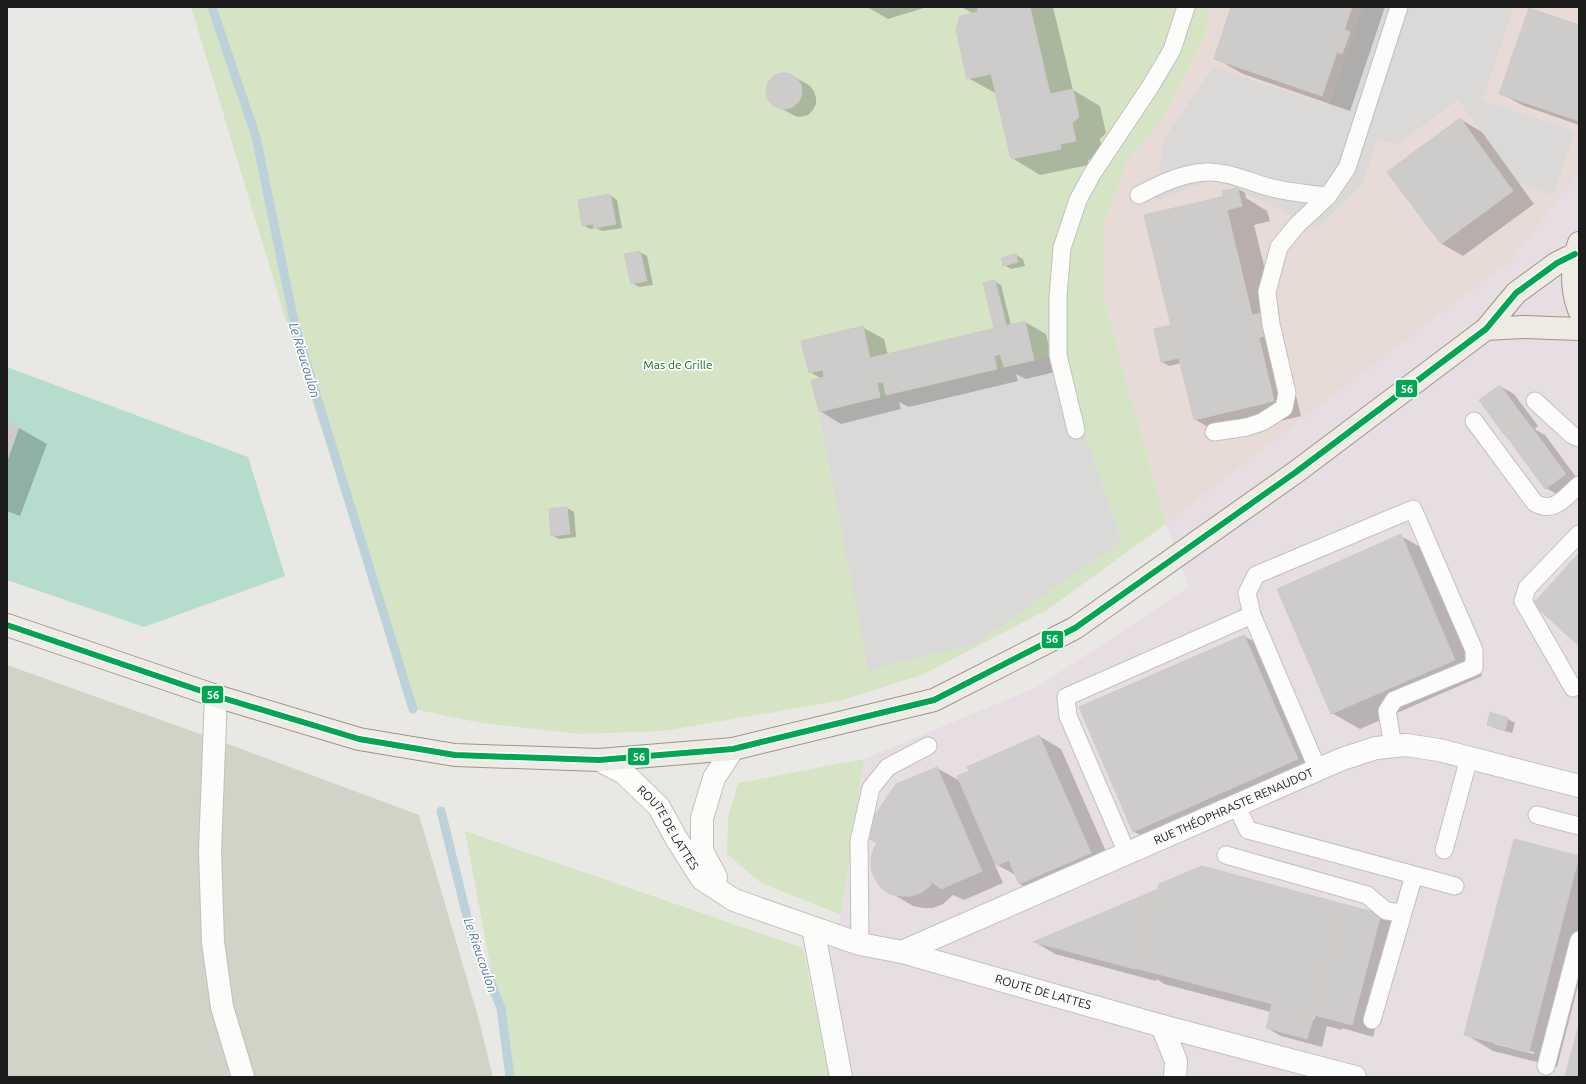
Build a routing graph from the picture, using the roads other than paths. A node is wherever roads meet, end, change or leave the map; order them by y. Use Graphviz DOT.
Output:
graph roads {
  1 [pos="1186,7"];
  2 [pos="1399,7"];
  3 [pos="1139,195"];
  4 [pos="1328,196"];
  5 [pos="1577,249"];
  6 [pos="1579,310"];
  7 [pos="1486,329"];
  8 [pos="1579,329"];
  9 [pos="1535,401"];
  10 [pos="1474,421"];
  11 [pos="1076,430"];
  12 [pos="1214,432"];
  13 [pos="1579,438"];
  14 [pos="1579,485"];
  15 [pos="1579,534"];
  16 [pos="1252,615"];
  17 [pos="7,625"];
  18 [pos="1573,688"];
  19 [pos="216,696"];
  20 [pos="928,746"];
  21 [pos="1394,746"];
  22 [pos="733,749"];
  23 [pos="1469,758"];
  24 [pos="598,760"];
  25 [pos="1318,770"];
  26 [pos="1579,786"];
  27 [pos="1236,806"];
  28 [pos="1537,815"];
  29 [pos="1579,826"];
  30 [pos="1444,850"];
  31 [pos="1127,853"];
  32 [pos="1226,855"];
  33 [pos="1414,875"];
  34 [pos="1455,886"];
  35 [pos="734,900"];
  36 [pos="1402,913"];
  37 [pos="813,928"];
  38 [pos="1579,940"];
  39 [pos="860,944"];
  40 [pos="902,952"];
  41 [pos="1372,1020"];
  42 [pos="1162,1026"];
  43 [pos="1546,1066"];
  44 [pos="243,1077"];
  45 [pos="841,1077"];
  46 [pos="1175,1077"];
  47 [pos="1355,1077"];
  1 -- 11 [label="lane"];
  2 -- 4 [label="lane"];
  3 -- 4 [label="lane"];
  4 -- 12 [label="lane"];
  5 -- 6 [label="main road"];
  5 -- 7 [label="main road"];
  7 -- 8 [label="main road"];
  7 -- 22 [label="main road"];
  9 -- 13 [label="lane"];
  10 -- 14 [label="lane"];
  15 -- 18 [label="lane"];
  16 -- 21 [label="lane"];
  16 -- 25 [label="lane"];
  16 -- 31 [label="lane"];
  17 -- 19 [label="main road"];
  19 -- 24 [label="main road"];
  19 -- 44 [label="street"];
  20 -- 39 [label="lane"];
  21 -- 23 [label="street, RUE THÉOPHRASTE RENAUDOT"];
  21 -- 25 [label="street, RUE THÉOPHRASTE RENAUDOT"];
  22 -- 24 [label="main road"];
  22 -- 35 [label="street, ROUTE DE LATTES"];
  23 -- 26 [label="street, RUE THÉOPHRASTE RENAUDOT"];
  23 -- 30 [label="lane"];
  24 -- 35 [label="street, ROUTE DE LATTES"];
  25 -- 27 [label="street, RUE THÉOPHRASTE RENAUDOT"];
  27 -- 31 [label="street, RUE THÉOPHRASTE RENAUDOT"];
  27 -- 33 [label="lane"];
  28 -- 29 [label="lane"];
  31 -- 40 [label="street, RUE THÉOPHRASTE RENAUDOT"];
  32 -- 36 [label="lane"];
  33 -- 34 [label="lane"];
  33 -- 36 [label="lane"];
  35 -- 37 [label="street, ROUTE DE LATTES"];
  36 -- 41 [label="lane"];
  37 -- 39 [label="street, ROUTE DE LATTES"];
  37 -- 45 [label="street"];
  38 -- 43 [label="lane"];
  39 -- 40 [label="street, ROUTE DE LATTES"];
  40 -- 42 [label="street, ROUTE DE LATTES"];
  42 -- 46 [label="street"];
  42 -- 47 [label="street, ROUTE DE LATTES"];
}
